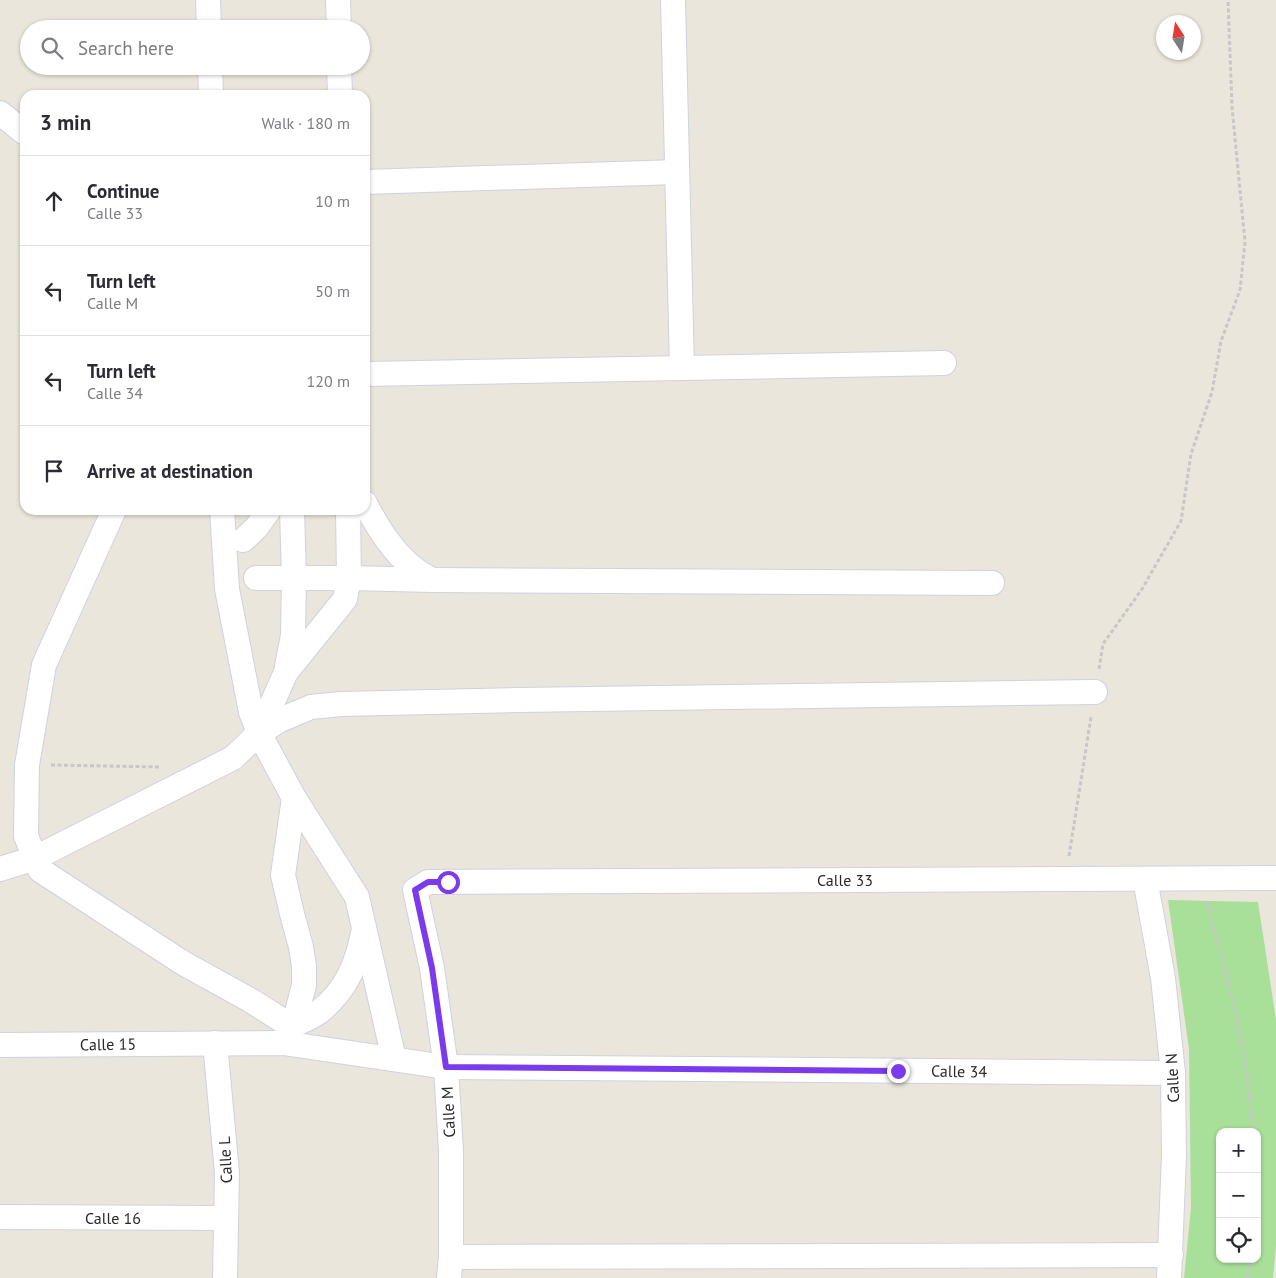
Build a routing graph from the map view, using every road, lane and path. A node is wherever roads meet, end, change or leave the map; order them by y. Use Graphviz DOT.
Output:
graph roads {
  1 [pos="208,0"];
  2 [pos="338,0"];
  3 [pos="673,0"];
  4 [pos="1228,0"];
  5 [pos="209,20"];
  6 [pos="339,20"];
  7 [pos="210,75"];
  8 [pos="339,75"];
  9 [pos="211,90"];
  10 [pos="340,90"];
  11 [pos="0,113"];
  12 [pos="20,129"];
  13 [pos="677,172"];
  14 [pos="370,182"];
  15 [pos="944,363"];
  16 [pos="682,368"];
  17 [pos="370,374"];
  18 [pos="370,512"];
  19 [pos="112,515"];
  20 [pos="222,515"];
  21 [pos="265,515"];
  22 [pos="292,515"];
  23 [pos="348,515"];
  24 [pos="243,540"];
  25 [pos="256,578"];
  26 [pos="294,578"];
  27 [pos="349,578"];
  28 [pos="432,580"];
  29 [pos="992,583"];
  30 [pos="286,672"];
  31 [pos="1095,692"];
  32 [pos="259,733"];
  33 [pos="27,765"];
  34 [pos="164,767"];
  35 [pos="294,798"];
  36 [pos="35,858"];
  37 [pos="0,869"];
  38 [pos="1276,878"];
  39 [pos="1066,879"];
  40 [pos="1145,879"];
  41 [pos="1201,879"];
  42 [pos="415,890"];
  43 [pos="364,928"];
  44 [pos="287,1035"];
  45 [pos="215,1043"];
  46 [pos="0,1045"];
  47 [pos="394,1059"];
  48 [pos="446,1067"];
  49 [pos="1173,1074"];
  50 [pos="1253,1128"];
  51 [pos="0,1218"];
  52 [pos="226,1218"];
  53 [pos="1250,1263"];
  54 [pos="1170,1267"];
  55 [pos="450,1268"];
  56 [pos="225,1278"];
  57 [pos="1247,1278"];
  1 -- 5 [label="street"];
  2 -- 6 [label="street"];
  3 -- 13 [label="street"];
  4 -- 31 [label="path"];
  7 -- 9 [label="street"];
  8 -- 10 [label="street"];
  11 -- 12 [label="street"];
  13 -- 14 [label="street"];
  13 -- 16 [label="street"];
  15 -- 16 [label="street"];
  16 -- 17 [label="street"];
  18 -- 28 [label="street"];
  19 -- 33 [label="street"];
  20 -- 32 [label="street"];
  21 -- 24 [label="street"];
  22 -- 26 [label="street"];
  23 -- 27 [label="street"];
  25 -- 26 [label="street"];
  26 -- 27 [label="street"];
  26 -- 30 [label="street"];
  27 -- 28 [label="street"];
  27 -- 30 [label="street"];
  28 -- 29 [label="street"];
  30 -- 32 [label="street"];
  31 -- 32 [label="street"];
  31 -- 39 [label="path"];
  32 -- 35 [label="street"];
  32 -- 36 [label="street"];
  33 -- 34 [label="path"];
  33 -- 36 [label="street"];
  35 -- 43 [label="street"];
  35 -- 44 [label="street"];
  36 -- 37 [label="street"];
  36 -- 44 [label="street"];
  38 -- 41 [label="street, Calle 33"];
  39 -- 40 [label="street, Calle 33"];
  39 -- 42 [label="street, Calle 33"];
  40 -- 41 [label="street, Calle 33"];
  40 -- 49 [label="street, Calle N"];
  41 -- 50 [label="path"];
  42 -- 48 [label="street, Calle M"];
  43 -- 44 [label="street"];
  43 -- 47 [label="street"];
  44 -- 45 [label="street, Calle 15"];
  44 -- 47 [label="street, Calle 34"];
  45 -- 46 [label="street, Calle 15"];
  45 -- 52 [label="street, Calle L"];
  47 -- 48 [label="street, Calle 34"];
  48 -- 49 [label="street, Calle 34"];
  48 -- 55 [label="street, Calle M"];
  49 -- 54 [label="street, Calle N"];
  51 -- 52 [label="street, Calle 16"];
  52 -- 56 [label="street, Calle L"];
  53 -- 57 [label="path"];
  54 -- 55 [label="street"];
}
